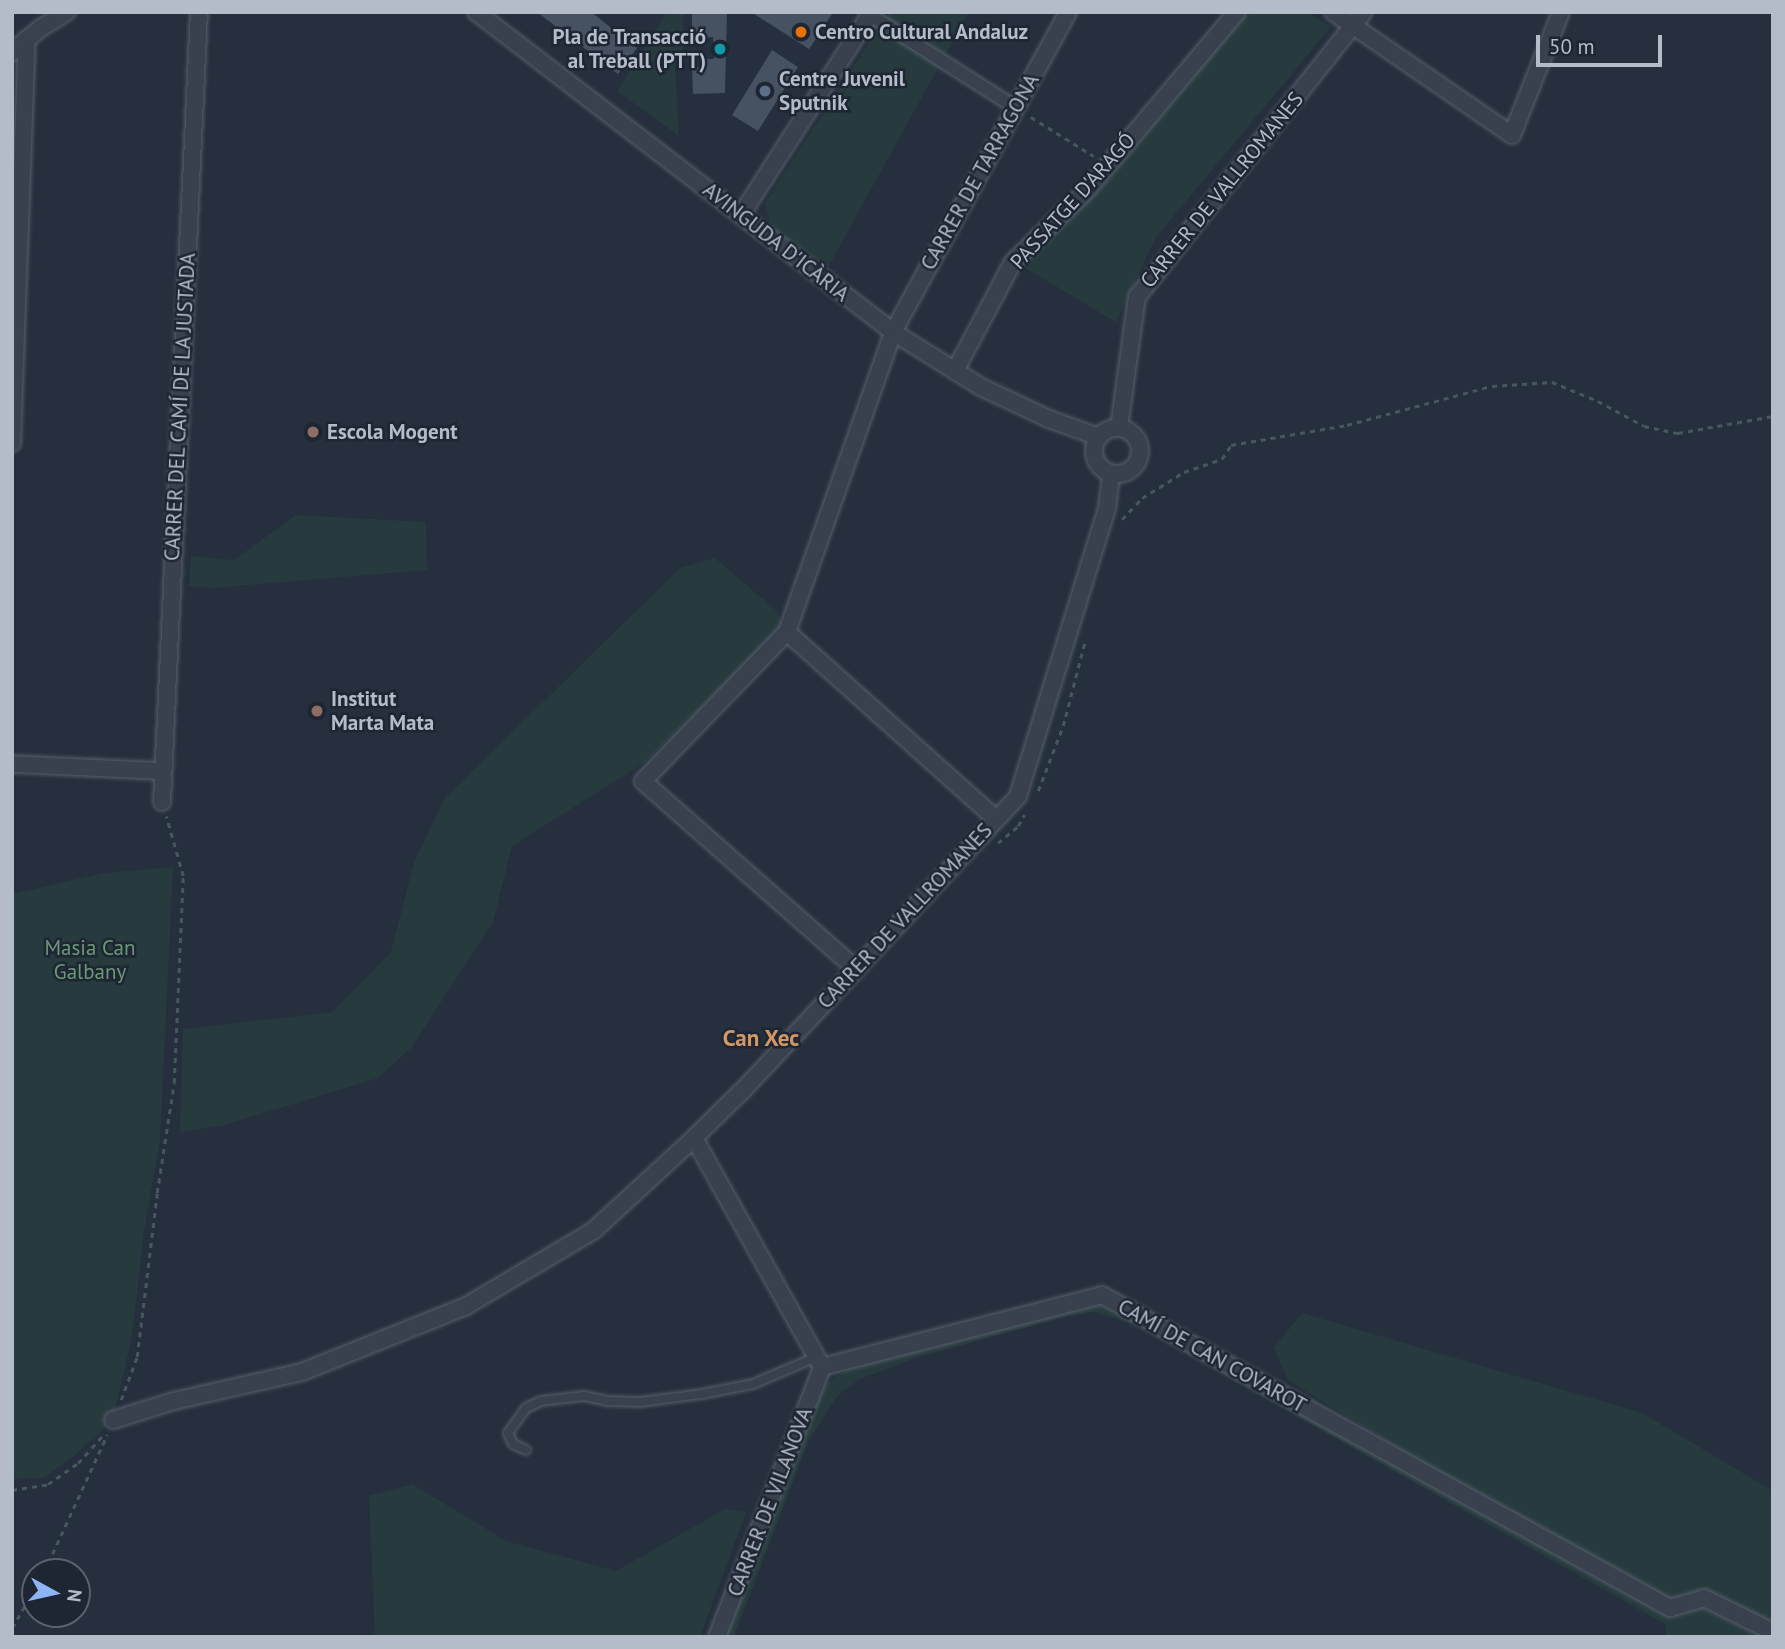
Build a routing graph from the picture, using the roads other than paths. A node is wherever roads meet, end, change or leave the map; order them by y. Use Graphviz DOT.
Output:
graph roads {
  1 [pos="67,12"];
  2 [pos="199,12"];
  3 [pos="476,12"];
  4 [pos="1068,12"];
  5 [pos="1237,12"];
  6 [pos="1333,12"];
  7 [pos="1364,12"];
  8 [pos="1560,12"];
  9 [pos="871,13"];
  10 [pos="1353,26"];
  11 [pos="27,39"];
  12 [pos="12,52"];
  13 [pos="1016,108"];
  14 [pos="741,215"];
  15 [pos="893,332"];
  16 [pos="955,371"];
  17 [pos="1119,428"];
  18 [pos="1099,437"];
  19 [pos="12,443"];
  20 [pos="1111,474"];
  21 [pos="787,632"];
  22 [pos="12,764"];
  23 [pos="163,771"];
  24 [pos="162,802"];
  25 [pos="996,819"];
  26 [pos="856,969"];
  27 [pos="694,1138"];
  28 [pos="819,1362"];
  29 [pos="113,1420"];
  30 [pos="527,1450"];
  31 [pos="1773,1632"];
  32 [pos="718,1637"];
  1 -- 11 [label="street"];
  2 -- 23 [label="street, CARRER DEL CAMÍ DE LA JUSTADA"];
  3 -- 14 [label="street, AVINGUDA D'ICÀRIA"];
  4 -- 13 [label="street, CARRER DE TARRAGONA"];
  5 -- 16 [label="street, PASSATGE D'ARAGÓ"];
  6 -- 10 [label="street"];
  7 -- 10 [label="street, CARRER DE VALLROMANES"];
  8 -- 10 [label="street"];
  9 -- 13 [label="street"];
  9 -- 14 [label="street"];
  10 -- 17 [label="street, CARRER DE VALLROMANES"];
  11 -- 12 [label="street"];
  11 -- 19 [label="street"];
  13 -- 15 [label="street, CARRER DE TARRAGONA"];
  14 -- 15 [label="street, AVINGUDA D'ICÀRIA"];
  15 -- 16 [label="street, AVINGUDA D'ICÀRIA"];
  15 -- 21 [label="street, CARRER DE TARRAGONA"];
  16 -- 18 [label="street, AVINGUDA D'ICÀRIA"];
  17 -- 18 [label="street"];
  17 -- 20 [label="street"];
  18 -- 20 [label="street"];
  20 -- 25 [label="street, CARRER DE VALLROMANES"];
  21 -- 25 [label="street"];
  21 -- 26 [label="street"];
  22 -- 23 [label="street"];
  23 -- 24 [label="street, CARRER DEL CAMÍ DE LA JUSTADA"];
  25 -- 26 [label="street, CARRER DE VALLROMANES"];
  26 -- 27 [label="street, CARRER DE VALLROMANES"];
  27 -- 28 [label="street"];
  27 -- 29 [label="street, CARRER DE VALLROMANES"];
  28 -- 30 [label="lane"];
  28 -- 31 [label="street, CAMÍ DE CAN COVAROT"];
  28 -- 32 [label="street, CARRER DE VILANOVA"];
}
